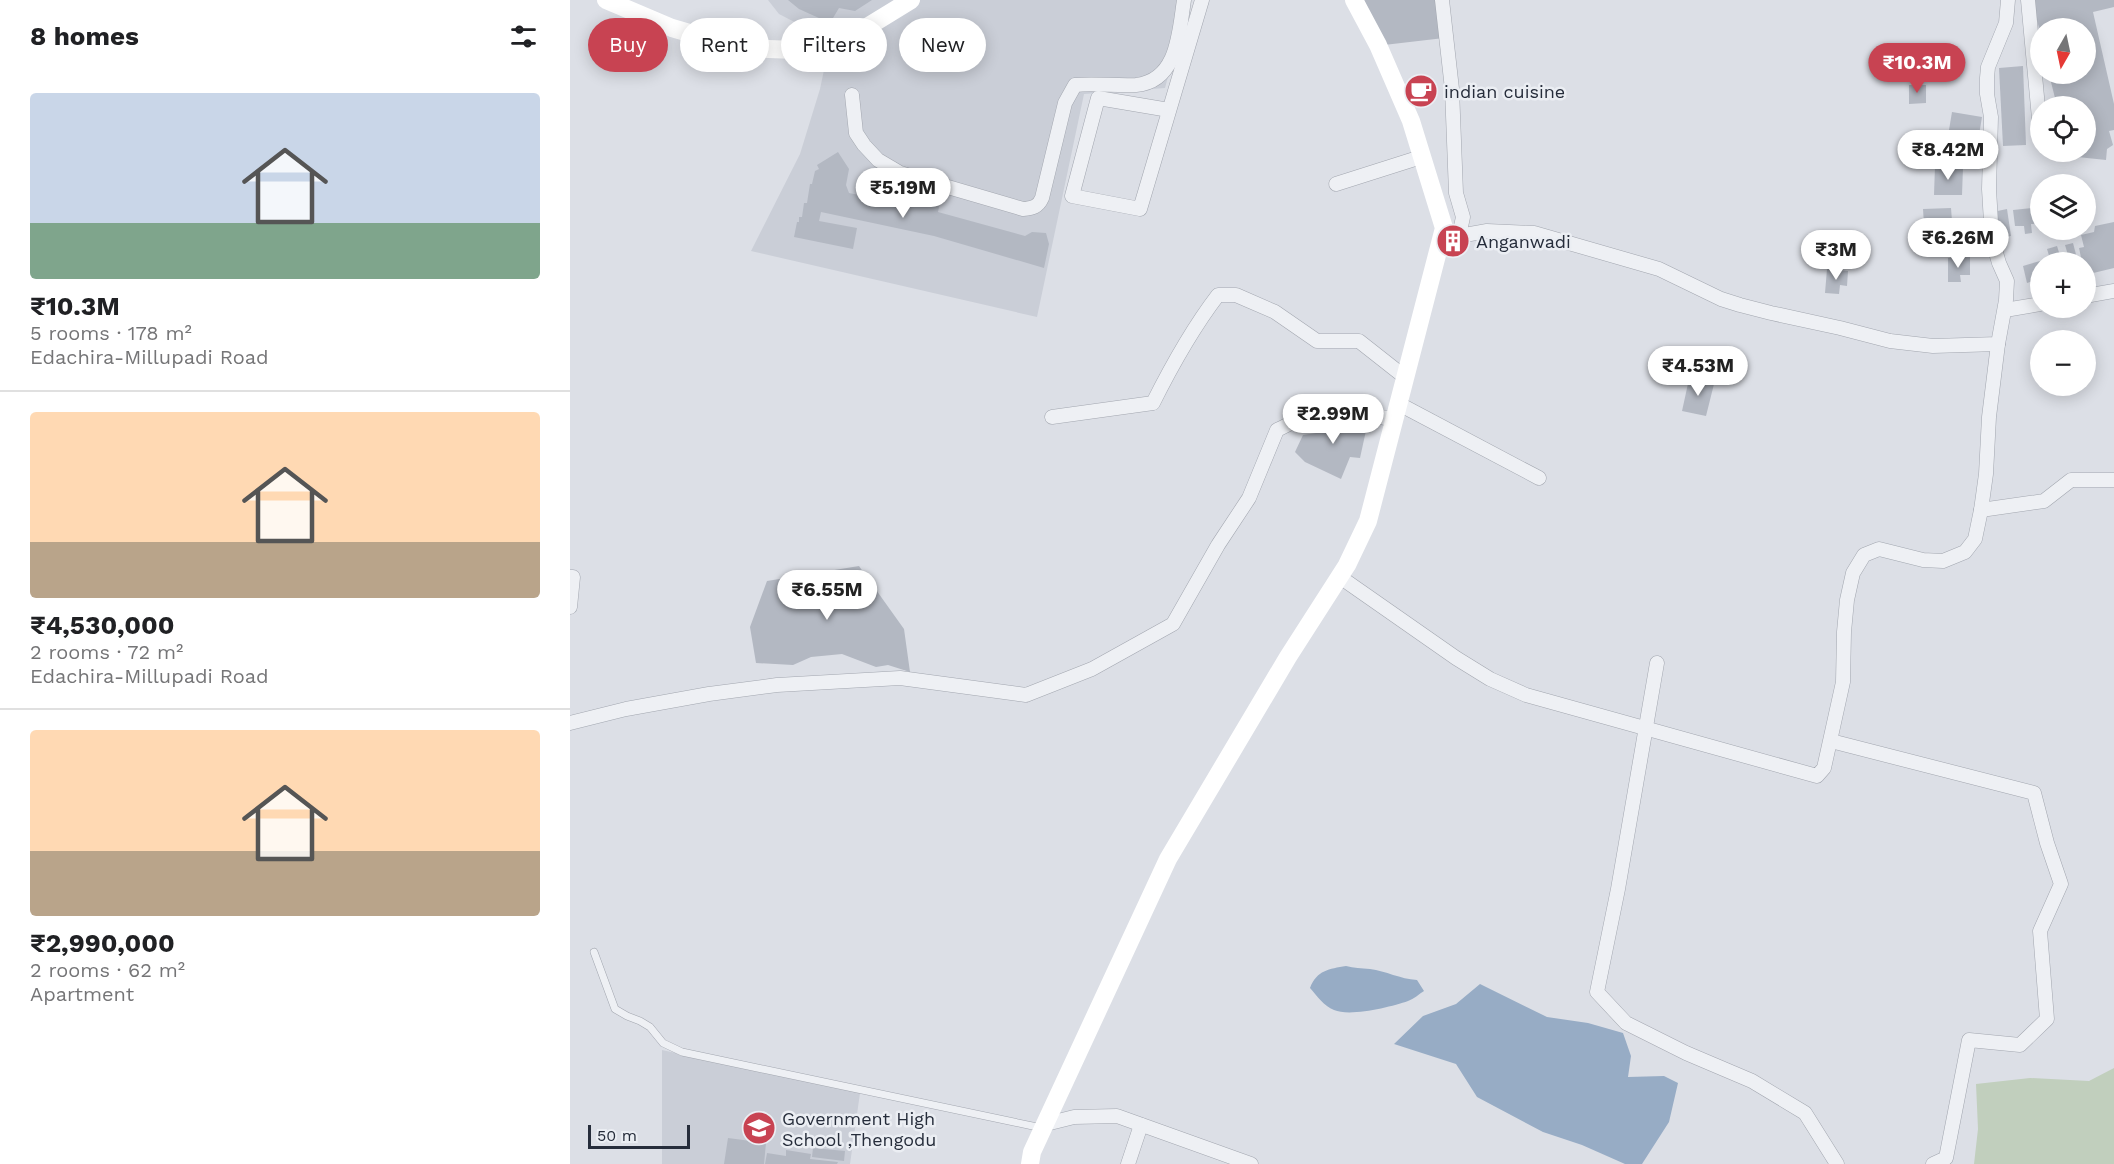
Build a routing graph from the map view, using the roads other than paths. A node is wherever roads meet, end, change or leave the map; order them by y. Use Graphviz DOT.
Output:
graph roads {
  1 [pos="606,0"];
  2 [pos="911,0"];
  3 [pos="1184,0"];
  4 [pos="1202,0"];
  5 [pos="1354,0"];
  6 [pos="1442,0"];
  7 [pos="2008,0"];
  8 [pos="2028,0"];
  9 [pos="852,95"];
  10 [pos="2037,96"];
  11 [pos="1169,110"];
  12 [pos="1421,157"];
  13 [pos="1336,184"];
  14 [pos="1452,232"];
  15 [pos="2114,291"];
  16 [pos="2096,294"];
  17 [pos="2030,306"];
  18 [pos="2004,310"];
  19 [pos="1998,344"];
  20 [pos="1406,378"];
  21 [pos="1397,412"];
  22 [pos="1052,417"];
  23 [pos="1539,478"];
  24 [pos="2114,480"];
  25 [pos="1981,510"];
  26 [pos="570,577"];
  27 [pos="1340,577"];
  28 [pos="570,607"];
  29 [pos="1657,663"];
  30 [pos="570,723"];
  31 [pos="1647,730"];
  32 [pos="1831,741"];
  33 [pos="594,952"];
  34 [pos="1141,1125"];
  35 [pos="1045,1126"];
  36 [pos="1030,1164"];
  37 [pos="1128,1164"];
  38 [pos="1251,1164"];
  39 [pos="1837,1164"];
  40 [pos="1934,1164"];
  1 -- 2 [label="main road"];
  3 -- 9 [label="street"];
  4 -- 11 [label="street"];
  5 -- 12 [label="main road"];
  6 -- 14 [label="street"];
  7 -- 18 [label="street"];
  8 -- 10 [label="street"];
  11 -- 11 [label="street"];
  12 -- 13 [label="street"];
  12 -- 14 [label="main road"];
  14 -- 19 [label="street"];
  14 -- 20 [label="main road"];
  15 -- 16 [label="street"];
  17 -- 18 [label="street"];
  18 -- 19 [label="street"];
  19 -- 25 [label="street"];
  20 -- 21 [label="main road"];
  20 -- 22 [label="street"];
  21 -- 23 [label="street"];
  21 -- 27 [label="main road"];
  21 -- 30 [label="street"];
  24 -- 25 [label="street"];
  25 -- 32 [label="street"];
  26 -- 28 [label="street"];
  27 -- 31 [label="street"];
  27 -- 35 [label="main road"];
  29 -- 31 [label="street"];
  31 -- 32 [label="street"];
  31 -- 39 [label="street"];
  32 -- 40 [label="street"];
  33 -- 35 [label="lane"];
  34 -- 35 [label="street"];
  34 -- 37 [label="street"];
  34 -- 38 [label="street"];
  35 -- 36 [label="main road"];
}
